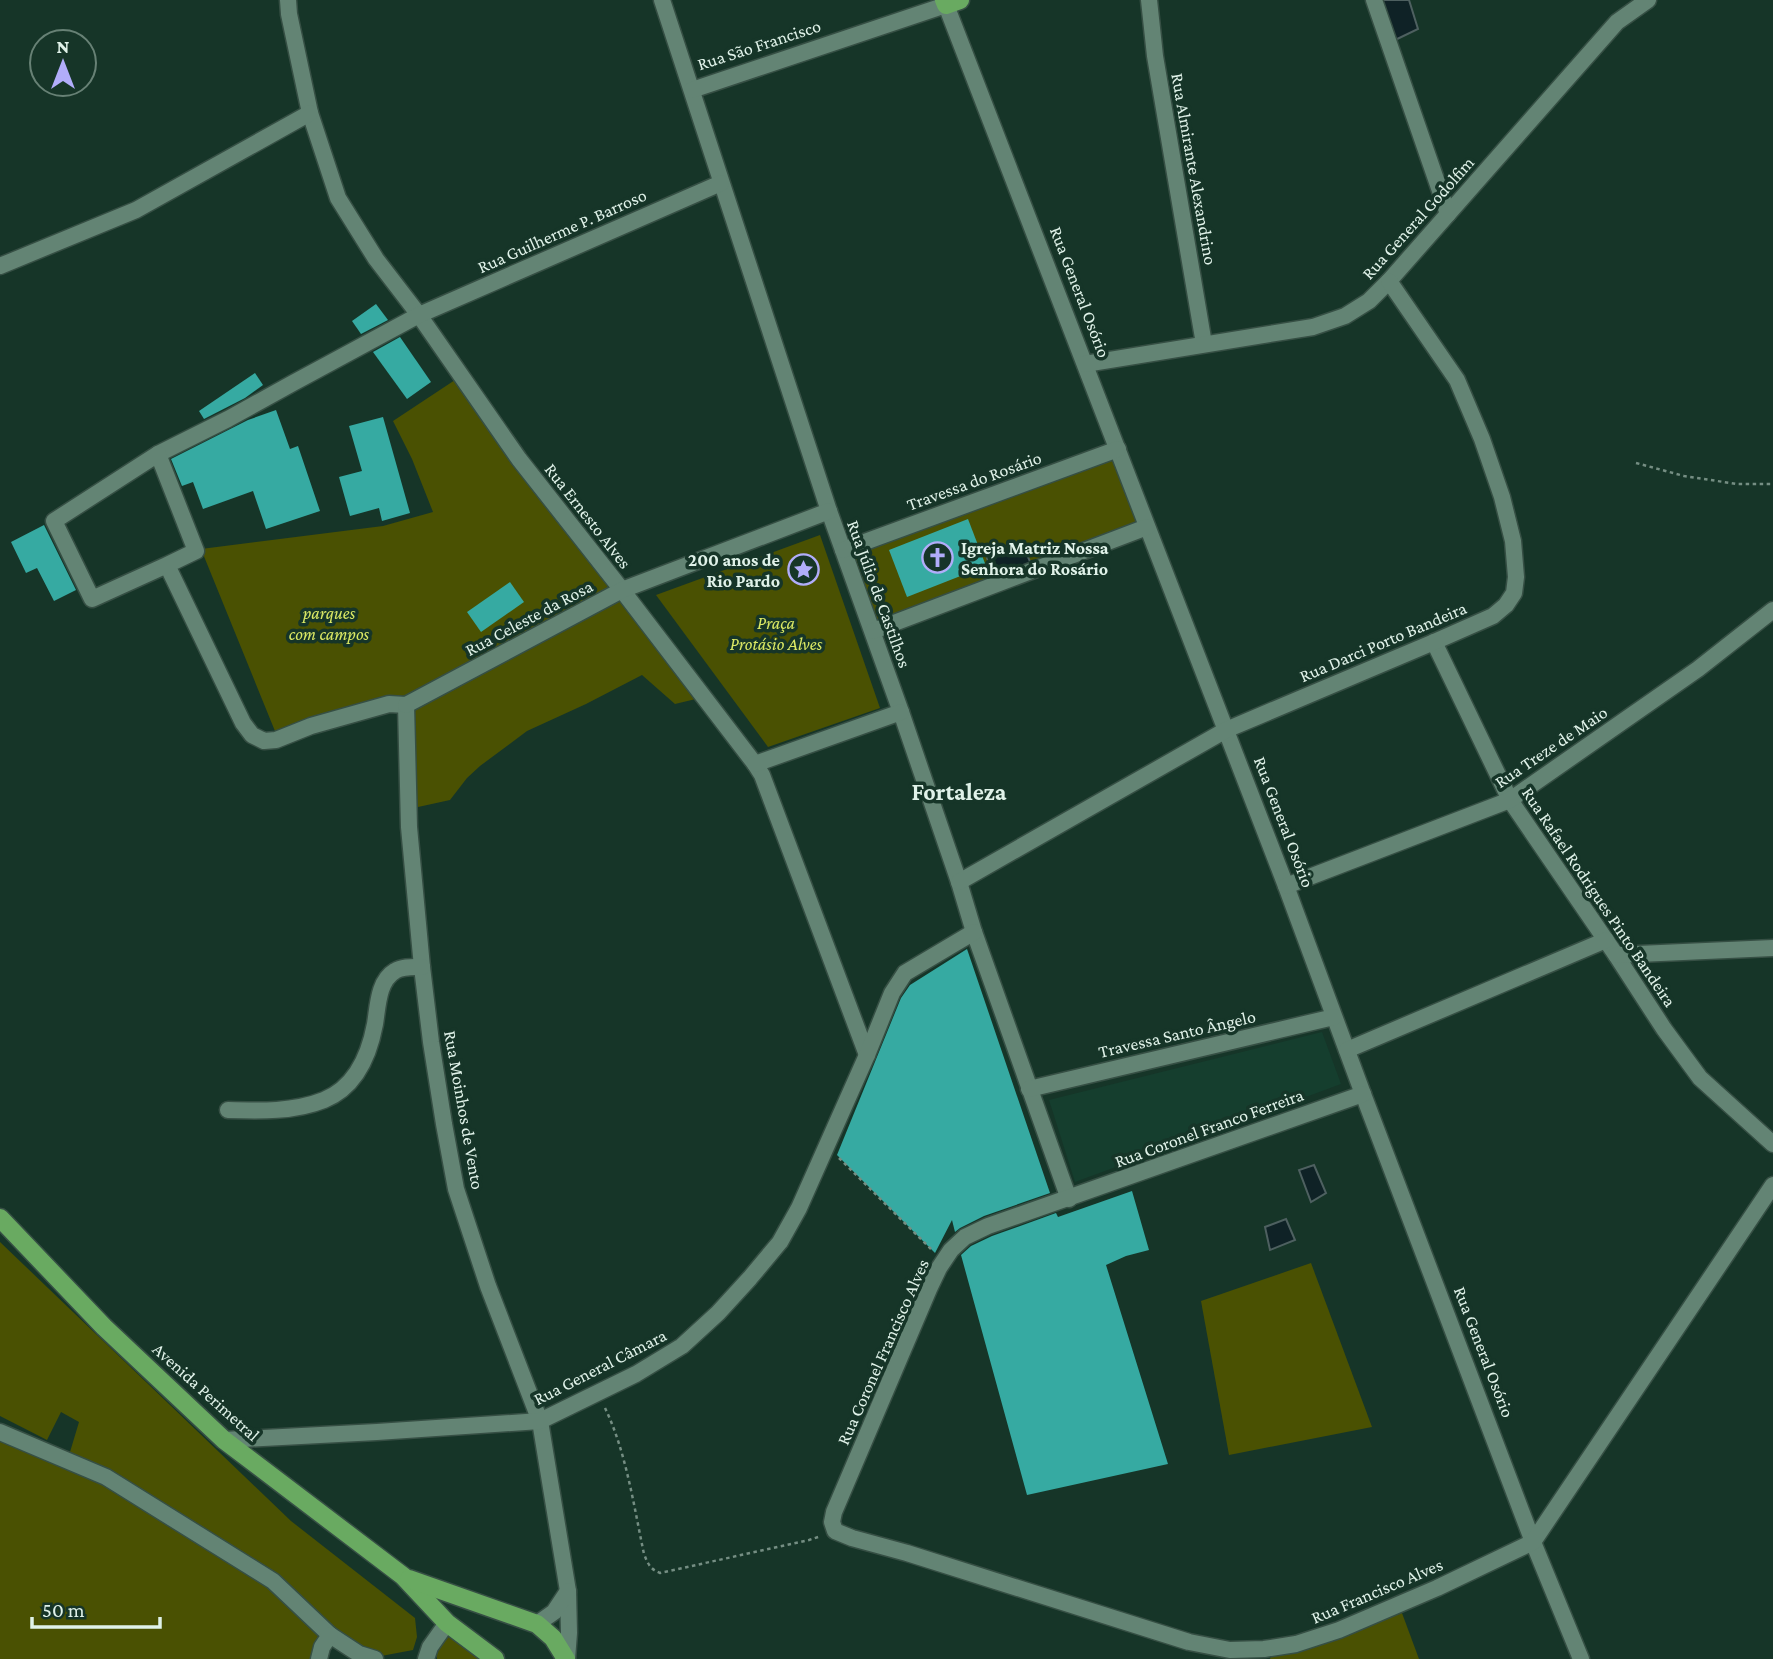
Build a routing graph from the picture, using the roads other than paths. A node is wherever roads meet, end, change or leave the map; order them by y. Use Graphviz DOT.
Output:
graph roads {
  1 [pos="288,0"];
  2 [pos="662,0"];
  3 [pos="1149,0"];
  4 [pos="1374,0"];
  5 [pos="950,2"];
  6 [pos="1640,2"];
  7 [pos="692,90"];
  8 [pos="310,113"];
  9 [pos="721,183"];
  10 [pos="1448,214"];
  11 [pos="0,266"];
  12 [pos="1389,281"];
  13 [pos="419,315"];
  14 [pos="1204,344"];
  15 [pos="1085,364"];
  16 [pos="1118,449"];
  17 [pos="158,454"];
  18 [pos="829,511"];
  19 [pos="1147,527"];
  20 [pos="843,550"];
  21 [pos="167,565"];
  22 [pos="622,590"];
  23 [pos="1773,610"];
  24 [pos="873,631"];
  25 [pos="1434,642"];
  26 [pos="406,705"];
  27 [pos="901,712"];
  28 [pos="1226,730"];
  29 [pos="755,764"];
  30 [pos="1510,800"];
  31 [pos="959,882"];
  32 [pos="1286,886"];
  33 [pos="974,932"];
  34 [pos="1606,940"];
  35 [pos="1773,948"];
  36 [pos="1616,955"];
  37 [pos="422,967"];
  38 [pos="1334,1017"];
  39 [pos="1347,1050"];
  40 [pos="867,1055"];
  41 [pos="1029,1089"];
  42 [pos="1363,1094"];
  43 [pos="228,1110"];
  44 [pos="1773,1144"];
  45 [pos="1773,1185"];
  46 [pos="1069,1199"];
  47 [pos="0,1218"];
  48 [pos="540,1421"];
  49 [pos="0,1432"];
  50 [pos="224,1440"];
  51 [pos="835,1531"];
  52 [pos="1533,1542"];
  53 [pos="403,1576"];
  54 [pos="568,1591"];
  55 [pos="472,1601"];
  56 [pos="447,1623"];
  57 [pos="537,1624"];
  58 [pos="330,1635"];
  59 [pos="319,1659"];
  60 [pos="375,1659"];
  61 [pos="426,1659"];
  62 [pos="495,1659"];
  63 [pos="567,1659"];
  64 [pos="1581,1659"];
  1 -- 8 [label="street, Rua Ernesto Alves"];
  2 -- 7 [label="street, Rua Júlio de Castilhos"];
  3 -- 14 [label="street, Rua Almirante Alexandrino"];
  4 -- 10 [label="street"];
  5 -- 7 [label="street, Rua São Francisco"];
  5 -- 15 [label="street, Rua General Osório"];
  6 -- 10 [label="street, Rua General Godolfim"];
  7 -- 9 [label="street, Rua Júlio de Castilhos"];
  8 -- 11 [label="street"];
  8 -- 13 [label="street, Rua Ernesto Alves"];
  9 -- 13 [label="street, Rua Guilherme P. Barroso"];
  9 -- 18 [label="street, Rua Júlio de Castilhos"];
  10 -- 12 [label="street, Rua General Godolfim"];
  12 -- 14 [label="street, Rua General Godolfim"];
  12 -- 25 [label="street, Rua Darci Porto Bandeira"];
  13 -- 17 [label="street, Rua Guilherme P. Barroso"];
  13 -- 22 [label="street, Rua Ernesto Alves"];
  14 -- 15 [label="street, Rua General Godolfim"];
  15 -- 16 [label="street, Rua General Osório"];
  16 -- 19 [label="street, Rua General Osório"];
  16 -- 20 [label="street, Travessa do Rosário"];
  17 -- 21 [label="street"];
  17 -- 21 [label="street, Rua Guilherme P. Barroso"];
  18 -- 20 [label="street, Rua Júlio de Castilhos"];
  18 -- 22 [label="street, Rua Celeste da Rosa"];
  19 -- 24 [label="street"];
  19 -- 28 [label="street, Rua General Osório"];
  20 -- 24 [label="street, Rua Júlio de Castilhos"];
  21 -- 26 [label="street"];
  22 -- 26 [label="street, Rua Celeste da Rosa"];
  22 -- 29 [label="street, Rua Ernesto Alves"];
  23 -- 30 [label="street, Rua Treze de Maio"];
  24 -- 27 [label="street, Rua Júlio de Castilhos"];
  25 -- 28 [label="street, Rua Darci Porto Bandeira"];
  25 -- 30 [label="street, Rua Rafael Rodrigues Pinto Bandeira"];
  26 -- 37 [label="street, Rua Moinhos de Vento"];
  27 -- 29 [label="street"];
  27 -- 31 [label="street, Rua Júlio de Castilhos"];
  28 -- 31 [label="street, Rua Darci Porto Bandeira"];
  28 -- 32 [label="street, Rua General Osório"];
  29 -- 40 [label="street, Rua Ernesto Alves"];
  30 -- 32 [label="street, Rua Treze de Maio"];
  30 -- 34 [label="street, Rua Rafael Rodrigues Pinto Bandeira"];
  31 -- 33 [label="street, Rua Júlio de Castilhos"];
  32 -- 38 [label="street, Rua General Osório"];
  33 -- 40 [label="street, Rua General Câmara"];
  33 -- 41 [label="street, Rua Júlio de Castilhos"];
  34 -- 36 [label="street, Rua Rafael Rodrigues Pinto Bandeira"];
  34 -- 39 [label="street"];
  35 -- 36 [label="street"];
  36 -- 44 [label="street, Rua Rafael Rodrigues Pinto Bandeira"];
  37 -- 43 [label="street"];
  37 -- 48 [label="street, Rua Moinhos de Vento"];
  38 -- 39 [label="street, Rua General Osório"];
  38 -- 41 [label="street, Travessa Santo Ângelo"];
  39 -- 42 [label="street, Rua General Osório"];
  40 -- 48 [label="street, Rua General Câmara"];
  41 -- 46 [label="street, Rua Júlio de Castilhos"];
  42 -- 46 [label="street, Rua Coronel Franco Ferreira"];
  42 -- 52 [label="street, Rua General Osório"];
  45 -- 52 [label="street"];
  46 -- 51 [label="street, Rua Coronel Francisco Alves"];
  47 -- 50 [label="main road, Avenida Perimetral"];
  48 -- 50 [label="street, Rua General Câmara"];
  48 -- 54 [label="street, Rua Moinhos de Vento"];
  49 -- 58 [label="street"];
  50 -- 53 [label="main road, Avenida Perimetral"];
  51 -- 52 [label="street, Rua Francisco Alves"];
  52 -- 64 [label="street, Rua General Osório"];
  53 -- 55 [label="main road, Avenida Perimetral"];
  53 -- 56 [label="main road, Avenida Perimetral"];
  54 -- 57 [label="street"];
  54 -- 63 [label="street, Rua Moinhos de Vento"];
  55 -- 56 [label="main road"];
  55 -- 57 [label="main road, Avenida Perimetral"];
  56 -- 61 [label="street"];
  56 -- 62 [label="main road, Avenida Perimetral"];
  57 -- 63 [label="main road, Avenida Perimetral"];
  58 -- 59 [label="street"];
  58 -- 60 [label="street"];
}
